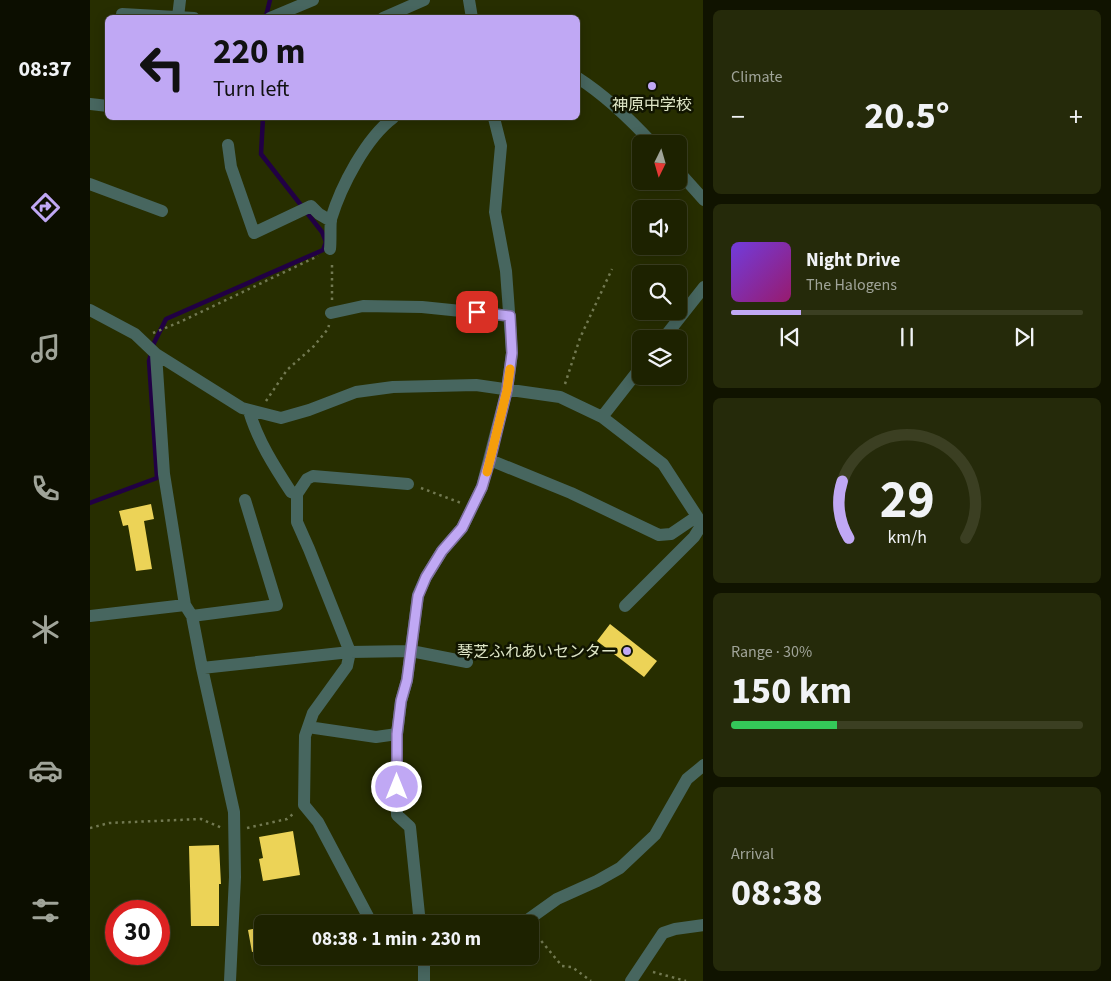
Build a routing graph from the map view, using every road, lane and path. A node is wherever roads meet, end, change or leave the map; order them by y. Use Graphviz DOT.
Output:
graph roads {
  1 [pos="180,0"];
  2 [pos="313,0"];
  3 [pos="424,0"];
  4 [pos="469,0"];
  5 [pos="122,14"];
  6 [pos="141,15"];
  7 [pos="178,15"];
  8 [pos="277,15"];
  9 [pos="390,15"];
  10 [pos="472,15"];
  11 [pos="580,79"];
  12 [pos="90,104"];
  13 [pos="105,106"];
  14 [pos="390,120"];
  15 [pos="494,120"];
  16 [pos="644,135"];
  17 [pos="228,145"];
  18 [pos="688,181"];
  19 [pos="90,184"];
  20 [pos="702,196"];
  21 [pos="162,211"];
  22 [pos="331,221"];
  23 [pos="330,249"];
  24 [pos="612,269"];
  25 [pos="703,289"];
  26 [pos="90,310"];
  27 [pos="331,313"];
  28 [pos="510,316"];
  29 [pos="670,330"];
  30 [pos="134,334"];
  31 [pos="156,354"];
  32 [pos="632,379"];
  33 [pos="507,390"];
  34 [pos="560,397"];
  35 [pos="254,412"];
  36 [pos="602,417"];
  37 [pos="490,460"];
  38 [pos="408,484"];
  39 [pos="298,494"];
  40 [pos="245,500"];
  41 [pos="473,507"];
  42 [pos="701,522"];
  43 [pos="185,604"];
  44 [pos="626,606"];
  45 [pos="90,616"];
  46 [pos="192,616"];
  47 [pos="411,651"];
  48 [pos="350,652"];
  49 [pos="467,662"];
  50 [pos="202,668"];
  51 [pos="308,727"];
  52 [pos="397,734"];
  53 [pos="703,766"];
  54 [pos="304,805"];
  55 [pos="90,828"];
  56 [pos="235,830"];
  57 [pos="367,915"];
  58 [pos="419,915"];
  59 [pos="535,915"];
  60 [pos="703,925"];
  61 [pos="539,939"];
  62 [pos="424,965"];
  63 [pos="640,968"];
  64 [pos="230,981"];
  65 [pos="424,981"];
  66 [pos="591,981"];
  67 [pos="631,981"];
  68 [pos="686,981"];
  1 -- 7 [label="street"];
  2 -- 8 [label="street"];
  3 -- 9 [label="street"];
  4 -- 10 [label="street"];
  5 -- 6 [label="street"];
  11 -- 16 [label="street"];
  12 -- 13 [label="street"];
  14 -- 22 [label="street"];
  15 -- 28 [label="street"];
  17 -- 22 [label="street"];
  18 -- 20 [label="street"];
  19 -- 21 [label="street"];
  22 -- 23 [label="street"];
  23 -- 27 [label="path"];
  23 -- 30 [label="path"];
  24 -- 34 [label="path"];
  25 -- 29 [label="street"];
  26 -- 30 [label="street"];
  27 -- 28 [label="street"];
  27 -- 35 [label="path"];
  28 -- 33 [label="street"];
  30 -- 31 [label="street"];
  31 -- 35 [label="street"];
  31 -- 43 [label="street"];
  32 -- 36 [label="street"];
  33 -- 34 [label="street"];
  33 -- 35 [label="street"];
  33 -- 37 [label="street"];
  34 -- 36 [label="street"];
  35 -- 39 [label="street"];
  36 -- 42 [label="street"];
  37 -- 41 [label="street"];
  37 -- 42 [label="street"];
  38 -- 39 [label="street"];
  38 -- 41 [label="path"];
  39 -- 48 [label="street"];
  40 -- 46 [label="street"];
  41 -- 47 [label="street"];
  42 -- 44 [label="street"];
  43 -- 45 [label="street"];
  43 -- 46 [label="street"];
  46 -- 50 [label="street"];
  47 -- 48 [label="street"];
  47 -- 49 [label="street"];
  47 -- 52 [label="street"];
  48 -- 50 [label="street"];
  48 -- 51 [label="street"];
  50 -- 56 [label="street"];
  51 -- 52 [label="street"];
  51 -- 54 [label="street"];
  52 -- 58 [label="street"];
  53 -- 59 [label="street"];
  54 -- 56 [label="path"];
  54 -- 57 [label="street"];
  55 -- 56 [label="path"];
  56 -- 64 [label="street"];
  60 -- 63 [label="street"];
  61 -- 66 [label="path"];
  62 -- 65 [label="street"];
  63 -- 67 [label="street"];
  63 -- 68 [label="path"];
}
